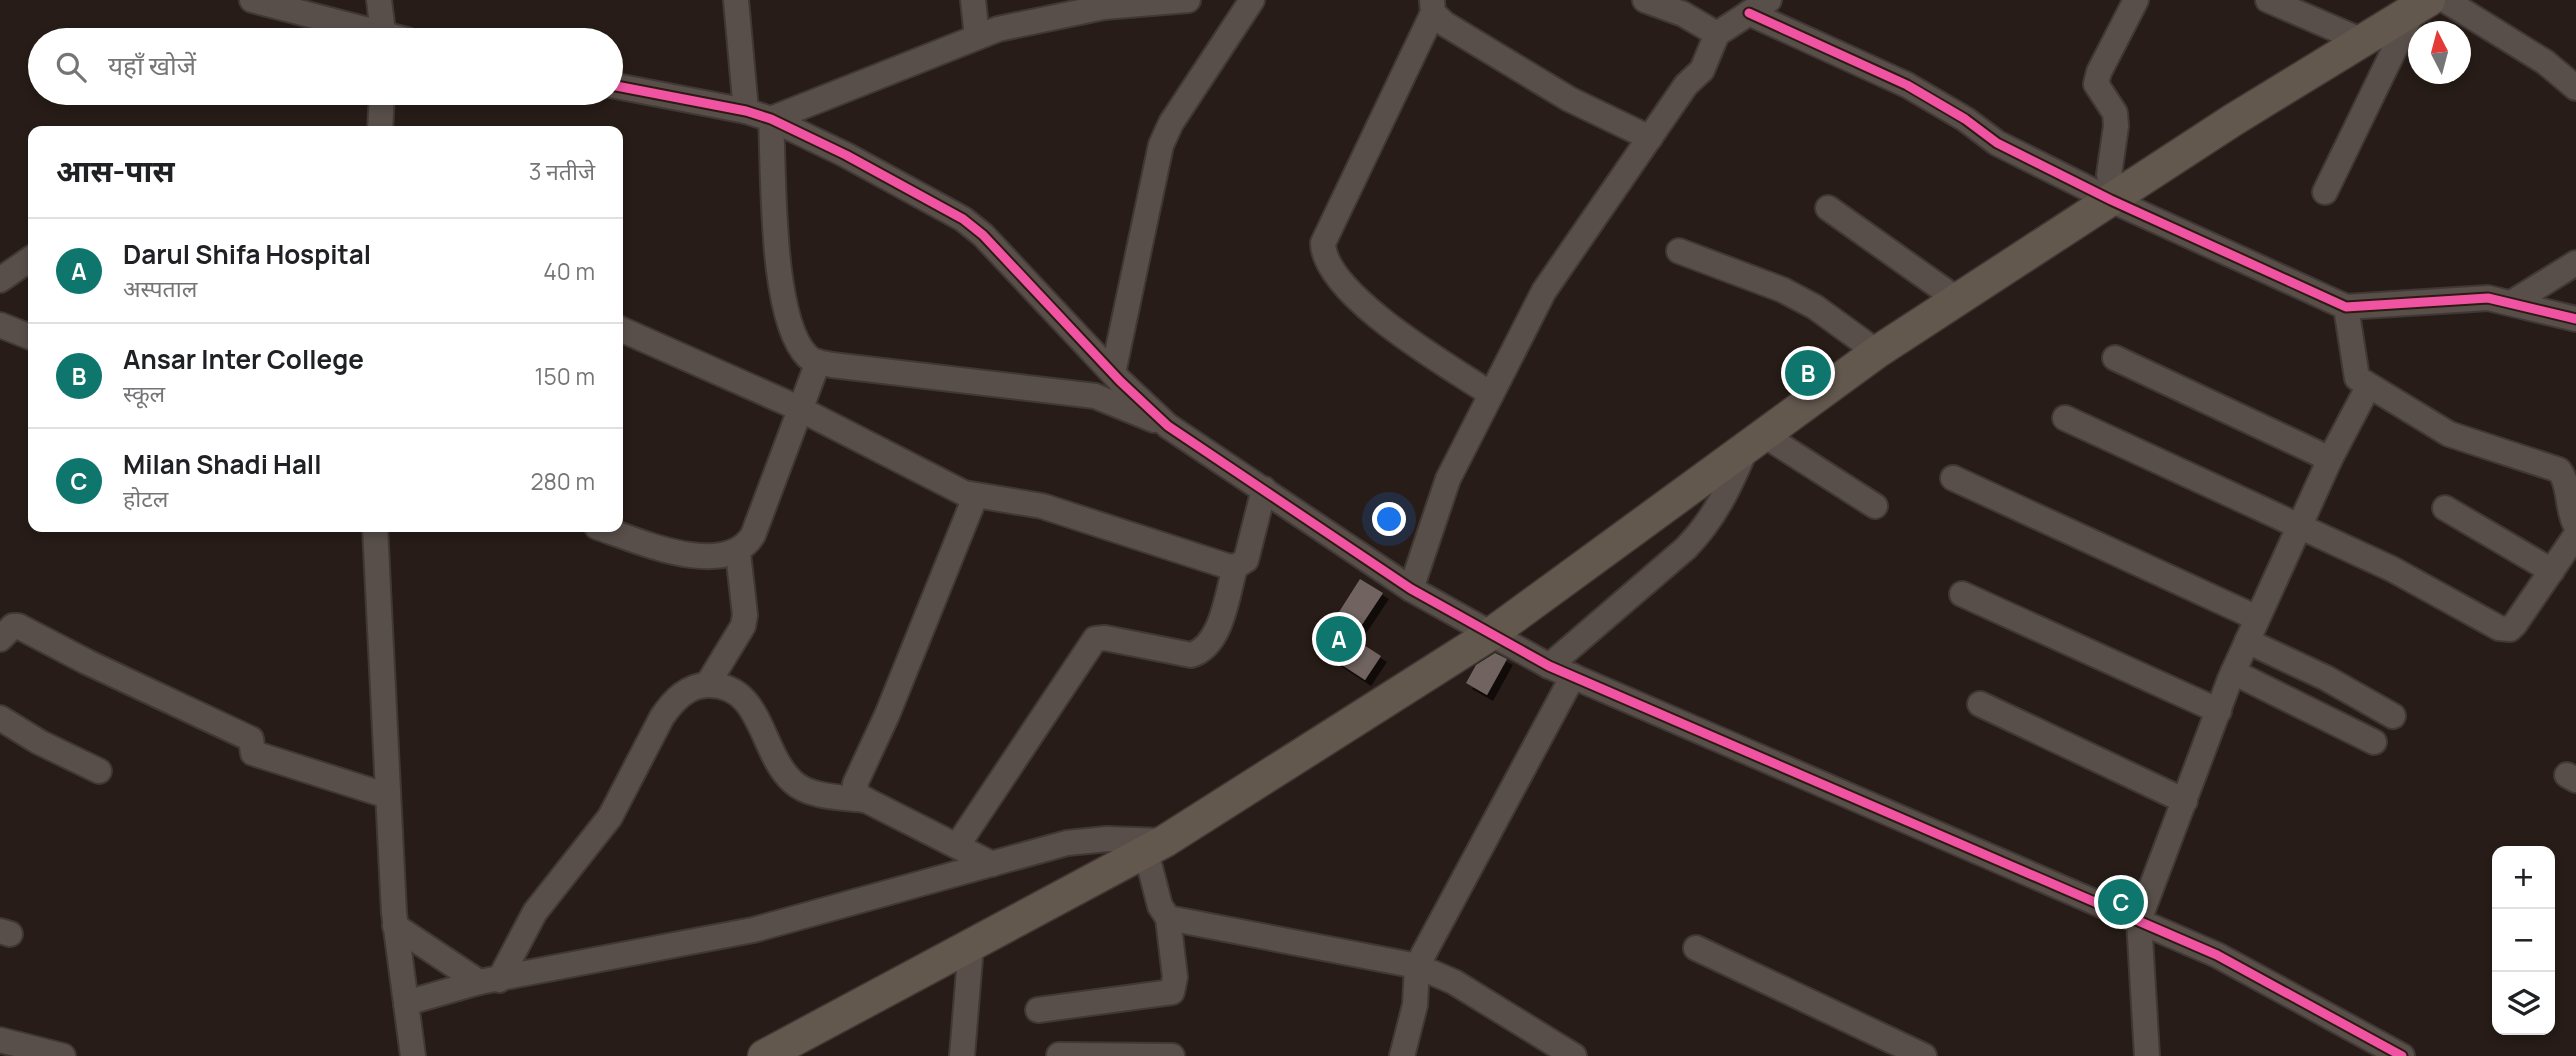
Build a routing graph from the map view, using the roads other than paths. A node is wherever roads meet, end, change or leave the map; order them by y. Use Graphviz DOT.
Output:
graph roads {
  1 [pos="252,0"];
  2 [pos="379,0"];
  3 [pos="736,0"];
  4 [pos="973,0"];
  5 [pos="1188,0"];
  6 [pos="1252,0"];
  7 [pos="1645,0"];
  8 [pos="2136,0"];
  9 [pos="2268,0"];
  10 [pos="2445,0"];
  11 [pos="1104,4"];
  12 [pos="2421,5"];
  13 [pos="1432,6"];
  14 [pos="1683,7"];
  15 [pos="1759,7"];
  16 [pos="353,28"];
  17 [pos="388,28"];
  18 [pos="1717,34"];
  19 [pos="977,37"];
  20 [pos="2363,41"];
  21 [pos="623,87"];
  22 [pos="2576,88"];
  23 [pos="381,105"];
  24 [pos="746,111"];
  25 [pos="771,119"];
  26 [pos="380,126"];
  27 [pos="1650,138"];
  28 [pos="2325,192"];
  29 [pos="2116,197"];
  30 [pos="1828,208"];
  31 [pos="1679,251"];
  32 [pos="28,260"];
  33 [pos="2576,264"];
  34 [pos="0,280"];
  35 [pos="1958,300"];
  36 [pos="2513,302"];
  37 [pos="2346,307"];
  38 [pos="2576,319"];
  39 [pos="0,325"];
  40 [pos="623,330"];
  41 [pos="28,336"];
  42 [pos="1877,352"];
  43 [pos="2115,358"];
  44 [pos="818,362"];
  45 [pos="1113,373"];
  46 [pos="2368,387"];
  47 [pos="1491,394"];
  48 [pos="800,409"];
  49 [pos="2065,418"];
  50 [pos="1168,426"];
  51 [pos="1755,441"];
  52 [pos="2330,459"];
  53 [pos="1953,478"];
  54 [pos="1264,489"];
  55 [pos="975,497"];
  56 [pos="1875,506"];
  57 [pos="2445,508"];
  58 [pos="2576,526"];
  59 [pos="2298,527"];
  60 [pos="375,532"];
  61 [pos="612,532"];
  62 [pos="2576,535"];
  63 [pos="738,553"];
  64 [pos="1236,567"];
  65 [pos="2552,571"];
  66 [pos="1411,589"];
  67 [pos="1962,594"];
  68 [pos="2257,618"];
  69 [pos="1491,634"];
  70 [pos="1,635"];
  71 [pos="2247,641"];
  72 [pos="1549,666"];
  73 [pos="2233,672"];
  74 [pos="1573,676"];
  75 [pos="707,685"];
  76 [pos="1980,704"];
  77 [pos="2218,711"];
  78 [pos="2393,716"];
  79 [pos="0,718"];
  80 [pos="2374,742"];
  81 [pos="99,771"];
  82 [pos="388,796"];
  83 [pos="866,800"];
  84 [pos="2185,801"];
  85 [pos="957,846"];
  86 [pos="1155,847"];
  87 [pos="992,864"];
  88 [pos="1168,918"];
  89 [pos="2139,920"];
  90 [pos="395,926"];
  91 [pos="971,946"];
  92 [pos="1696,948"];
  93 [pos="1417,966"];
  94 [pos="489,981"];
  95 [pos="406,1003"];
  96 [pos="1038,1010"];
  97 [pos="0,1040"];
  98 [pos="1059,1055"];
  99 [pos="63,1056"];
  100 [pos="413,1056"];
  101 [pos="764,1056"];
  102 [pos="962,1056"];
  103 [pos="1172,1056"];
  104 [pos="1402,1056"];
  105 [pos="1574,1056"];
  106 [pos="1924,1056"];
  107 [pos="2147,1056"];
  108 [pos="2402,1056"];
  1 -- 16 [label="street"];
  2 -- 17 [label="street"];
  3 -- 24 [label="street"];
  4 -- 19 [label="street"];
  5 -- 11 [label="street"];
  6 -- 45 [label="street"];
  7 -- 14 [label="street"];
  8 -- 29 [label="street"];
  9 -- 20 [label="street"];
  10 -- 22 [label="street"];
  11 -- 19 [label="street"];
  12 -- 20 [label="main road"];
  12 -- 28 [label="street"];
  13 -- 27 [label="street"];
  13 -- 47 [label="street"];
  14 -- 18 [label="street"];
  15 -- 18 [label="street"];
  15 -- 29 [label="street"];
  18 -- 27 [label="street"];
  19 -- 25 [label="street"];
  20 -- 29 [label="main road"];
  21 -- 24 [label="street"];
  23 -- 26 [label="street"];
  24 -- 25 [label="street"];
  25 -- 44 [label="street"];
  25 -- 45 [label="street"];
  27 -- 47 [label="street"];
  29 -- 35 [label="main road"];
  29 -- 37 [label="street"];
  30 -- 35 [label="street"];
  31 -- 42 [label="street"];
  32 -- 34 [label="street"];
  33 -- 36 [label="street"];
  35 -- 42 [label="main road"];
  36 -- 37 [label="street"];
  36 -- 38 [label="street"];
  37 -- 46 [label="street"];
  39 -- 41 [label="street"];
  40 -- 48 [label="street"];
  42 -- 51 [label="main road"];
  43 -- 52 [label="street"];
  44 -- 48 [label="street"];
  44 -- 50 [label="street"];
  45 -- 50 [label="street"];
  46 -- 52 [label="street"];
  46 -- 58 [label="street"];
  47 -- 66 [label="street"];
  48 -- 55 [label="street"];
  48 -- 63 [label="street"];
  49 -- 59 [label="street"];
  50 -- 54 [label="street"];
  51 -- 56 [label="street"];
  51 -- 69 [label="main road"];
  51 -- 72 [label="street"];
  52 -- 59 [label="street"];
  53 -- 68 [label="street"];
  54 -- 64 [label="street"];
  54 -- 66 [label="street"];
  55 -- 64 [label="street"];
  55 -- 83 [label="street"];
  57 -- 65 [label="street"];
  59 -- 65 [label="street"];
  59 -- 68 [label="street"];
  60 -- 82 [label="street"];
  61 -- 63 [label="street"];
  62 -- 65 [label="street"];
  63 -- 75 [label="street"];
  64 -- 85 [label="street"];
  66 -- 69 [label="street"];
  67 -- 77 [label="street"];
  68 -- 71 [label="street"];
  69 -- 72 [label="street"];
  69 -- 86 [label="main road"];
  70 -- 82 [label="street"];
  71 -- 73 [label="street"];
  71 -- 78 [label="street"];
  72 -- 74 [label="street"];
  73 -- 77 [label="street"];
  73 -- 80 [label="street"];
  74 -- 89 [label="street"];
  74 -- 93 [label="street"];
  75 -- 83 [label="street"];
  75 -- 94 [label="street"];
  76 -- 84 [label="street"];
  77 -- 84 [label="street"];
  79 -- 81 [label="street"];
  82 -- 90 [label="street"];
  83 -- 85 [label="street"];
  84 -- 89 [label="street"];
  85 -- 87 [label="street"];
  86 -- 87 [label="street"];
  86 -- 88 [label="street"];
  86 -- 91 [label="main road"];
  87 -- 94 [label="street"];
  88 -- 93 [label="street"];
  88 -- 96 [label="street"];
  89 -- 107 [label="street"];
  89 -- 108 [label="street"];
  90 -- 94 [label="street"];
  90 -- 95 [label="street"];
  91 -- 101 [label="main road"];
  91 -- 102 [label="street"];
  92 -- 106 [label="street"];
  93 -- 104 [label="street"];
  93 -- 105 [label="street"];
  94 -- 95 [label="street"];
  95 -- 100 [label="street"];
  97 -- 99 [label="street"];
  98 -- 103 [label="street"];
}
